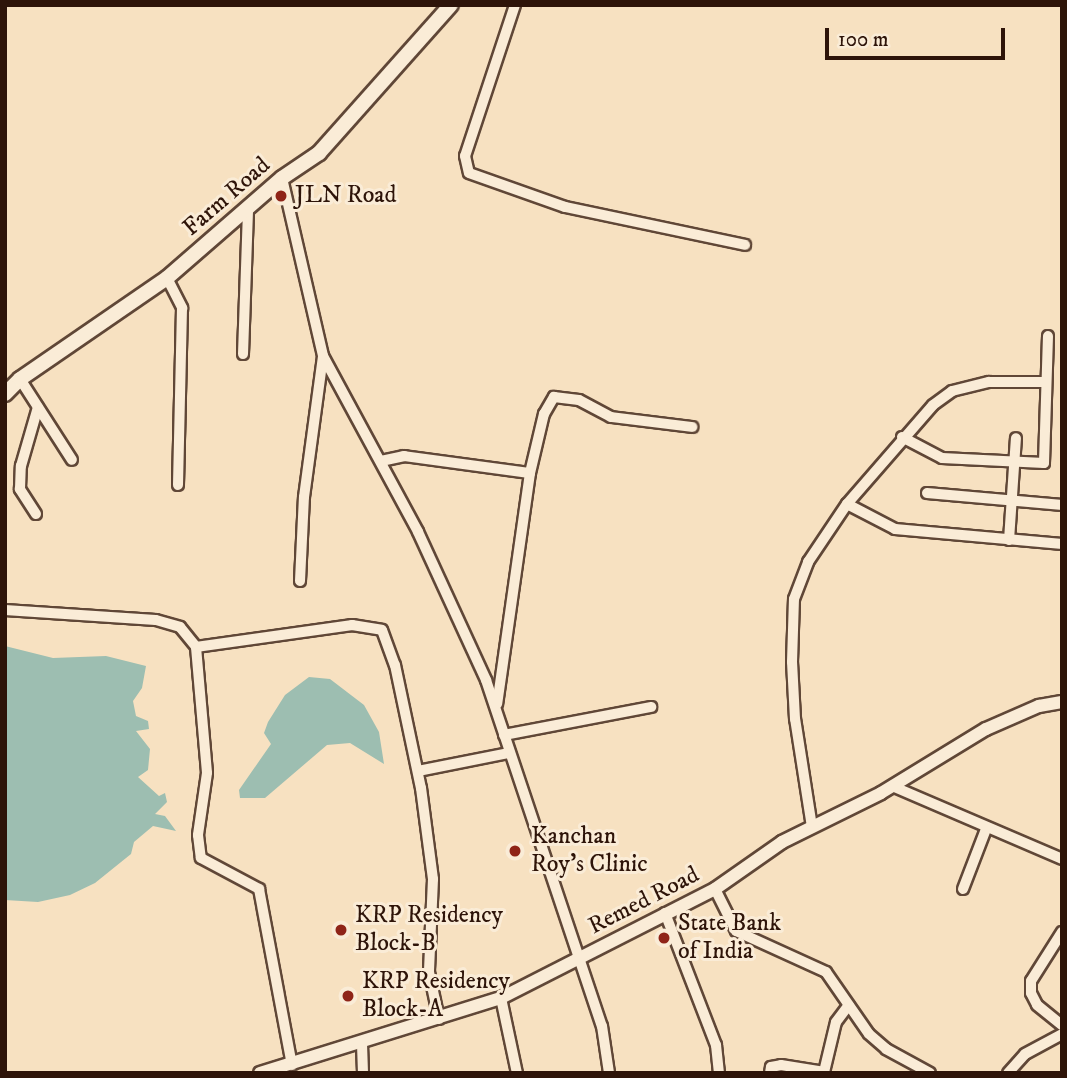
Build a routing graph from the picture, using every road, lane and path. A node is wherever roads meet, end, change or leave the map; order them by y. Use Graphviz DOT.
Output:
graph roads {
  1 [pos="451,5"];
  2 [pos="515,5"];
  3 [pos="282,178"];
  4 [pos="248,211"];
  5 [pos="745,246"];
  6 [pos="167,278"];
  7 [pos="1048,337"];
  8 [pos="243,354"];
  9 [pos="323,356"];
  10 [pos="20,379"];
  11 [pos="1044,382"];
  12 [pos="5,394"];
  13 [pos="38,407"];
  14 [pos="692,427"];
  15 [pos="902,437"];
  16 [pos="1016,438"];
  17 [pos="72,460"];
  18 [pos="381,461"];
  19 [pos="1013,464"];
  20 [pos="530,473"];
  21 [pos="178,485"];
  22 [pos="927,493"];
  23 [pos="1010,499"];
  24 [pos="847,504"];
  25 [pos="1062,505"];
  26 [pos="36,514"];
  27 [pos="1009,540"];
  28 [pos="1062,544"];
  29 [pos="300,581"];
  30 [pos="5,610"];
  31 [pos="196,647"];
  32 [pos="1062,702"];
  33 [pos="651,707"];
  34 [pos="496,709"];
  35 [pos="504,735"];
  36 [pos="509,753"];
  37 [pos="418,771"];
  38 [pos="892,786"];
  39 [pos="812,827"];
  40 [pos="986,829"];
  41 [pos="1062,859"];
  42 [pos="715,889"];
  43 [pos="963,889"];
  44 [pos="665,913"];
  45 [pos="1062,932"];
  46 [pos="579,958"];
  47 [pos="501,998"];
  48 [pos="849,1005"];
  49 [pos="439,1019"];
  50 [pos="1062,1026"];
  51 [pos="1062,1034"];
  52 [pos="362,1044"];
  53 [pos="292,1065"];
  54 [pos="260,1073"];
  55 [pos="363,1073"];
  56 [pos="517,1073"];
  57 [pos="609,1073"];
  58 [pos="719,1073"];
  59 [pos="770,1073"];
  60 [pos="930,1073"];
  61 [pos="1008,1073"];
  1 -- 3 [label="main road, Farm Road"];
  2 -- 5 [label="street"];
  3 -- 4 [label="main road, Farm Road"];
  3 -- 9 [label="street"];
  4 -- 6 [label="main road, Farm Road"];
  4 -- 8 [label="street"];
  6 -- 10 [label="main road, Farm Road"];
  6 -- 21 [label="street"];
  7 -- 11 [label="street"];
  9 -- 18 [label="street"];
  9 -- 29 [label="street"];
  10 -- 12 [label="main road, Farm Road"];
  10 -- 13 [label="street"];
  11 -- 15 [label="street"];
  11 -- 19 [label="street"];
  13 -- 17 [label="street"];
  13 -- 26 [label="street"];
  14 -- 20 [label="street"];
  15 -- 19 [label="street"];
  15 -- 24 [label="street"];
  16 -- 19 [label="street"];
  18 -- 20 [label="street"];
  18 -- 34 [label="street"];
  19 -- 23 [label="street"];
  20 -- 34 [label="street"];
  22 -- 23 [label="street"];
  23 -- 25 [label="street"];
  23 -- 27 [label="street"];
  24 -- 27 [label="street"];
  24 -- 39 [label="street"];
  27 -- 28 [label="street"];
  30 -- 31 [label="street"];
  31 -- 37 [label="street"];
  31 -- 53 [label="street"];
  32 -- 38 [label="street, Remed Road"];
  33 -- 35 [label="street"];
  34 -- 35 [label="street"];
  35 -- 36 [label="street"];
  36 -- 37 [label="street"];
  36 -- 46 [label="street"];
  37 -- 49 [label="street"];
  38 -- 39 [label="street, Remed Road"];
  38 -- 40 [label="street"];
  39 -- 42 [label="street, Remed Road"];
  40 -- 41 [label="street"];
  40 -- 43 [label="street"];
  42 -- 44 [label="street, Remed Road"];
  42 -- 48 [label="street"];
  44 -- 46 [label="street, Remed Road"];
  44 -- 58 [label="street"];
  45 -- 50 [label="street"];
  46 -- 47 [label="street, Remed Road"];
  46 -- 57 [label="street"];
  47 -- 49 [label="street, Remed Road"];
  47 -- 56 [label="street"];
  48 -- 59 [label="street"];
  48 -- 60 [label="street"];
  49 -- 52 [label="street, Remed Road"];
  51 -- 61 [label="street"];
  52 -- 53 [label="street, Remed Road"];
  52 -- 55 [label="street"];
  53 -- 54 [label="street, Remed Road"];
}
